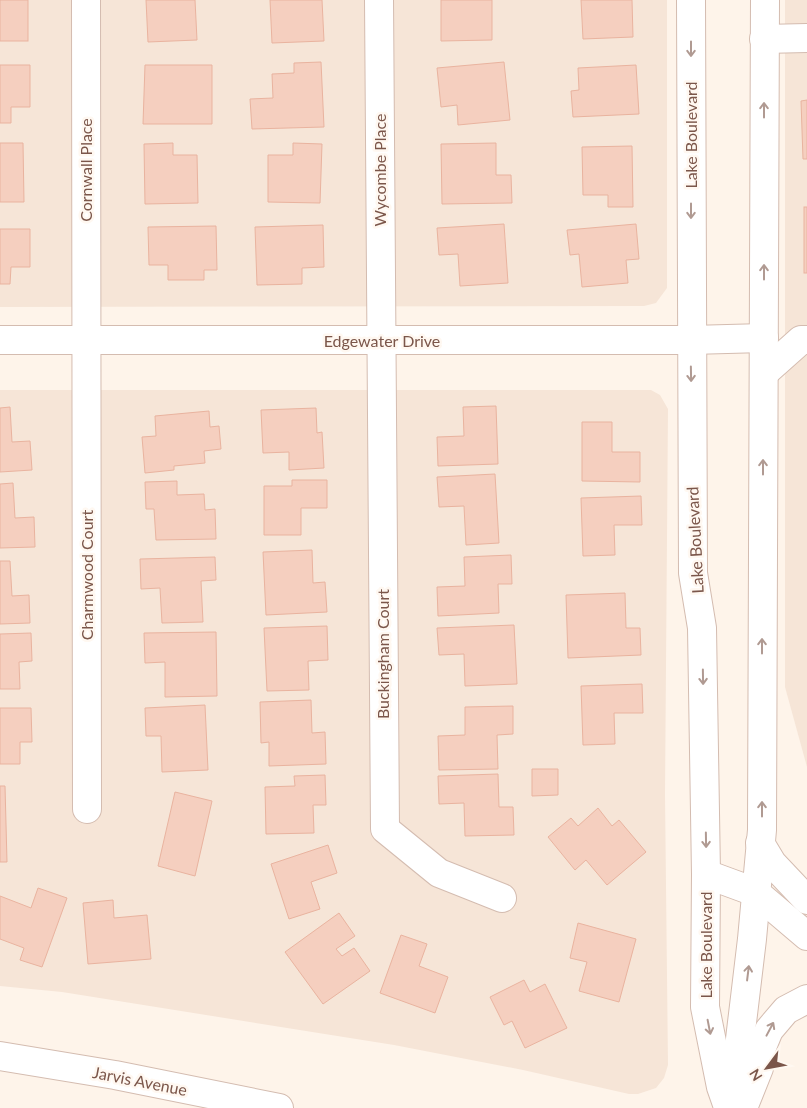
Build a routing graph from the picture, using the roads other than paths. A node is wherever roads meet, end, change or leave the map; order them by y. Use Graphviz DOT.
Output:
graph roads {
  1 [pos="86,0"];
  2 [pos="379,0"];
  3 [pos="691,0"];
  4 [pos="765,0"];
  5 [pos="807,38"];
  6 [pos="764,39"];
  7 [pos="764,307"];
  8 [pos="764,338"];
  9 [pos="0,340"];
  10 [pos="86,340"];
  11 [pos="691,340"];
  12 [pos="804,340"];
  13 [pos="381,341"];
  14 [pos="764,373"];
  15 [pos="87,809"];
  16 [pos="760,843"];
  17 [pos="706,874"];
  18 [pos="755,892"];
  19 [pos="502,898"];
  20 [pos="807,900"];
  21 [pos="807,936"];
  22 [pos="807,999"];
  23 [pos="0,1056"];
  24 [pos="279,1108"];
  25 [pos="728,1108"];
  26 [pos="743,1108"];
  1 -- 10 [label="street, Cornwall Place"];
  2 -- 13 [label="street, Wycombe Place"];
  3 -- 11 [label="street, Lake Boulevard, one-way"];
  4 -- 6 [label="street, Lake Boulevard"];
  5 -- 6 [label="street"];
  7 -- 6 [label="street, Lake Boulevard, one-way"];
  7 -- 8 [label="street, Lake Boulevard"];
  7 -- 12 [label="street"];
  8 -- 11 [label="street, Edgewater Drive"];
  8 -- 14 [label="street, Lake Boulevard"];
  9 -- 10 [label="street, Edgewater Drive"];
  10 -- 13 [label="street, Edgewater Drive"];
  10 -- 15 [label="street, Charmwood Court"];
  11 -- 13 [label="street, Edgewater Drive"];
  11 -- 17 [label="street, Lake Boulevard, one-way"];
  12 -- 14 [label="street"];
  13 -- 19 [label="street, Buckingham Court"];
  16 -- 14 [label="street, Lake Boulevard, one-way"];
  16 -- 18 [label="street, Lake Boulevard"];
  16 -- 20 [label="street"];
  17 -- 18 [label="street"];
  17 -- 25 [label="street, Lake Boulevard, one-way"];
  18 -- 21 [label="street"];
  25 -- 18 [label="street, Lake Boulevard, one-way"];
  26 -- 22 [label="street, one-way"];
  23 -- 24 [label="street, Jarvis Avenue"];
}
